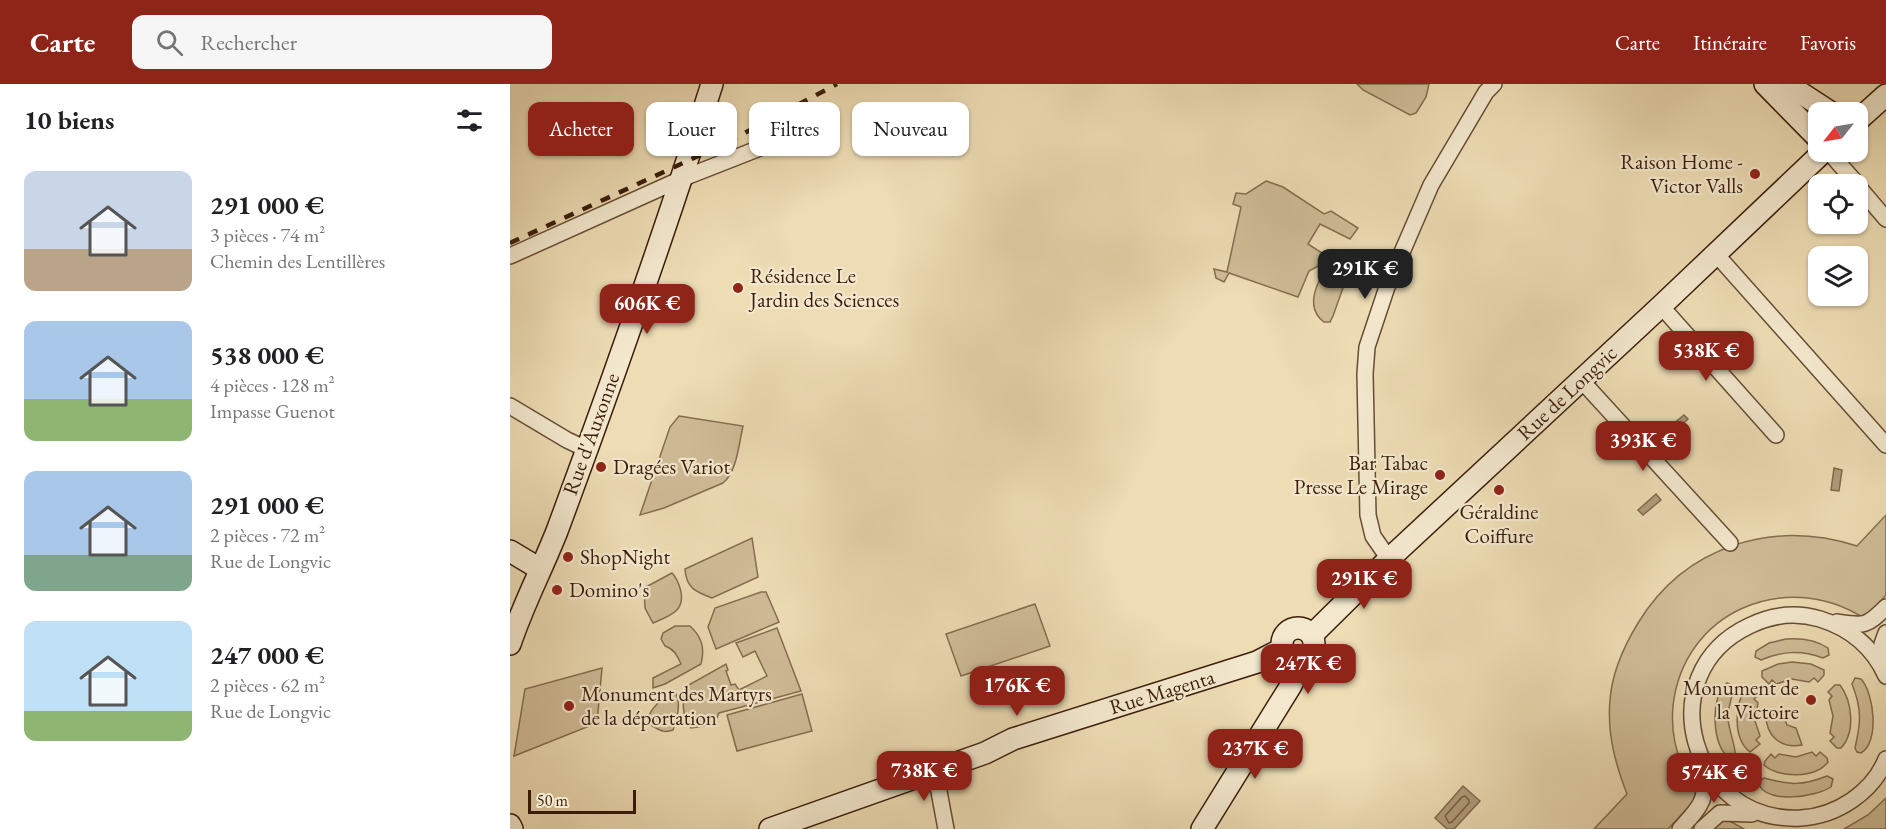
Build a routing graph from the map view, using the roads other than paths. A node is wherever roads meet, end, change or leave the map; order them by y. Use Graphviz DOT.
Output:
graph roads {
  1 [pos="712,84"];
  2 [pos="1494,84"];
  3 [pos="1776,88"];
  4 [pos="1886,95"];
  5 [pos="1808,102"];
  6 [pos="1868,111"];
  7 [pos="1808,131"];
  8 [pos="749,152"];
  9 [pos="1810,162"];
  10 [pos="1834,162"];
  11 [pos="1846,174"];
  12 [pos="681,179"];
  13 [pos="1868,198"];
  14 [pos="1886,219"];
  15 [pos="1715,253"];
  16 [pos="510,256"];
  17 [pos="1661,306"];
  18 [pos="1581,380"];
  19 [pos="510,405"];
  20 [pos="1776,435"];
  21 [pos="1886,445"];
  22 [pos="586,449"];
  23 [pos="1730,543"];
  24 [pos="510,551"];
  25 [pos="1389,559"];
  26 [pos="540,569"];
  27 [pos="1886,607"];
  28 [pos="1814,617"];
  29 [pos="1886,633"];
  30 [pos="1312,635"];
  31 [pos="510,644"];
  32 [pos="1291,654"];
  33 [pos="1886,668"];
  34 [pos="1886,676"];
  35 [pos="1696,745"];
  36 [pos="1886,759"];
  37 [pos="935,770"];
  38 [pos="1774,817"];
  39 [pos="770,829"];
  40 [pos="946,829"];
  41 [pos="1202,829"];
  42 [pos="1680,829"];
  43 [pos="1702,829"];
  1 -- 12 [label="street, Rue d'Auxonne"];
  2 -- 25 [label="street"];
  3 -- 5 [label="street"];
  3 -- 7 [label="street"];
  4 -- 6 [label="street"];
  8 -- 12 [label="street"];
  9 -- 15 [label="street, Rue de Longvic"];
  10 -- 11 [label="street"];
  12 -- 16 [label="street"];
  12 -- 22 [label="street, Rue d'Auxonne"];
  13 -- 14 [label="street"];
  15 -- 17 [label="street, Rue de Longvic"];
  15 -- 21 [label="street"];
  17 -- 18 [label="street, Rue de Longvic"];
  17 -- 20 [label="street"];
  18 -- 23 [label="street"];
  18 -- 25 [label="street, Rue de Longvic"];
  19 -- 22 [label="street"];
  22 -- 26 [label="street, Rue d'Auxonne"];
  24 -- 26 [label="street"];
  25 -- 30 [label="street, Rue de Longvic"];
  26 -- 31 [label="street, Rue d'Auxonne"];
  27 -- 28 [label="street"];
  28 -- 34 [label="street"];
  28 -- 35 [label="street"];
  29 -- 33 [label="street"];
  30 -- 32 [label="street"];
  30 -- 32 [label="street"];
  32 -- 37 [label="street, Rue Magenta"];
  32 -- 41 [label="street"];
  35 -- 38 [label="street"];
  35 -- 42 [label="street"];
  36 -- 38 [label="street"];
  37 -- 39 [label="street, Rue Magenta"];
  37 -- 40 [label="street"];
  38 -- 43 [label="street"];
}
